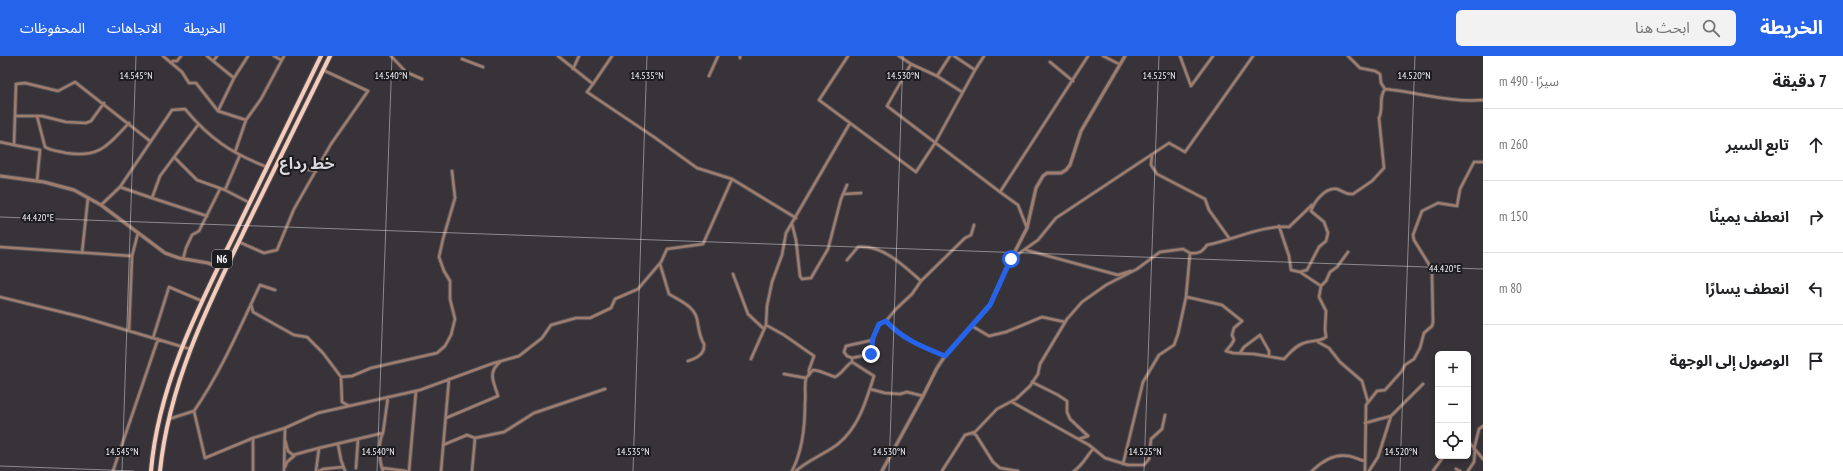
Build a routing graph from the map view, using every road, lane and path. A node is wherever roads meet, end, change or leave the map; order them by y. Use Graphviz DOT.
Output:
graph roads {
  1 [pos="163,56"];
  2 [pos="181,56"];
  3 [pos="207,56"];
  4 [pos="216,56"];
  5 [pos="248,56"];
  6 [pos="274,56"];
  7 [pos="284,56"];
  8 [pos="321,56"];
  9 [pos="391,56"];
  10 [pos="558,56"];
  11 [pos="579,56"];
  12 [pos="612,56"];
  13 [pos="718,56"];
  14 [pos="848,56"];
  15 [pos="899,56"];
  16 [pos="950,56"];
  17 [pos="954,56"];
  18 [pos="984,56"];
  19 [pos="1088,56"];
  20 [pos="1104,56"];
  21 [pos="1125,56"];
  22 [pos="1180,56"];
  23 [pos="1213,56"];
  24 [pos="1253,56"];
  25 [pos="1348,56"];
  26 [pos="329,58"];
  27 [pos="462,59"];
  28 [pos="214,60"];
  29 [pos="281,60"];
  30 [pos="1050,62"];
  31 [pos="171,63"];
  32 [pos="911,64"];
  33 [pos="1119,64"];
  34 [pos="483,68"];
  35 [pos="323,70"];
  36 [pos="573,70"];
  37 [pos="975,70"];
  38 [pos="708,76"];
  39 [pos="937,76"];
  40 [pos="234,78"];
  41 [pos="422,79"];
  42 [pos="1073,81"];
  43 [pos="592,84"];
  44 [pos="1385,89"];
  45 [pos="962,92"];
  46 [pos="303,94"];
  47 [pos="309,99"];
  48 [pos="1483,100"];
  49 [pos="104,103"];
  50 [pos="218,111"];
  51 [pos="15,116"];
  52 [pos="37,116"];
  53 [pos="246,120"];
  54 [pos="129,123"];
  55 [pos="850,123"];
  56 [pos="198,125"];
  57 [pos="150,141"];
  58 [pos="0,142"];
  59 [pos="935,143"];
  60 [pos="14,145"];
  61 [pos="235,152"];
  62 [pos="240,155"];
  63 [pos="1152,155"];
  64 [pos="175,158"];
  65 [pos="1483,162"];
  66 [pos="277,164"];
  67 [pos="267,167"];
  68 [pos="316,171"];
  69 [pos="452,171"];
  70 [pos="0,176"];
  71 [pos="732,179"];
  72 [pos="37,181"];
  73 [pos="847,185"];
  74 [pos="120,187"];
  75 [pos="220,189"];
  76 [pos="225,190"];
  77 [pos="1000,192"];
  78 [pos="861,193"];
  79 [pos="844,194"];
  80 [pos="88,198"];
  81 [pos="152,198"];
  82 [pos="250,203"];
  83 [pos="1314,203"];
  84 [pos="101,205"];
  85 [pos="207,216"];
  86 [pos="796,218"];
  87 [pos="792,224"];
  88 [pos="974,225"];
  89 [pos="1279,226"];
  90 [pos="1027,228"];
  91 [pos="138,233"];
  92 [pos="1229,238"];
  93 [pos="239,242"];
  94 [pos="0,247"];
  95 [pos="1025,250"];
  96 [pos="1348,252"];
  97 [pos="82,253"];
  98 [pos="1190,253"];
  99 [pos="132,256"];
  100 [pos="183,259"];
  101 [pos="1011,259"];
  102 [pos="847,260"];
  103 [pos="660,264"];
  104 [pos="218,268"];
  105 [pos="1137,269"];
  106 [pos="1300,272"];
  107 [pos="733,274"];
  108 [pos="921,281"];
  109 [pos="1321,286"];
  110 [pos="275,290"];
  111 [pos="0,296"];
  112 [pos="1186,297"];
  113 [pos="202,300"];
  114 [pos="209,303"];
  115 [pos="251,303"];
  116 [pos="886,321"];
  117 [pos="1065,322"];
  118 [pos="766,325"];
  119 [pos="972,326"];
  120 [pos="764,329"];
  121 [pos="129,331"];
  122 [pos="153,338"];
  123 [pos="158,339"];
  124 [pos="873,340"];
  125 [pos="1316,341"];
  126 [pos="182,346"];
  127 [pos="190,349"];
  128 [pos="1239,353"];
  129 [pos="945,356"];
  130 [pos="1269,356"];
  131 [pos="852,358"];
  132 [pos="751,359"];
  133 [pos="502,360"];
  134 [pos="688,361"];
  135 [pos="852,362"];
  136 [pos="784,374"];
  137 [pos="341,377"];
  138 [pos="808,377"];
  139 [pos="449,379"];
  140 [pos="1032,382"];
  141 [pos="1423,384"];
  142 [pos="605,389"];
  143 [pos="870,389"];
  144 [pos="416,390"];
  145 [pos="923,396"];
  146 [pos="388,397"];
  147 [pos="1012,401"];
  148 [pos="1368,402"];
  149 [pos="350,407"];
  150 [pos="194,412"];
  151 [pos="1165,416"];
  152 [pos="1391,416"];
  153 [pos="446,418"];
  154 [pos="169,419"];
  155 [pos="1365,423"];
  156 [pos="1483,426"];
  157 [pos="285,428"];
  158 [pos="973,432"];
  159 [pos="383,433"];
  160 [pos="254,438"];
  161 [pos="475,438"];
  162 [pos="358,439"];
  163 [pos="1078,439"];
  164 [pos="284,440"];
  165 [pos="338,444"];
  166 [pos="443,445"];
  167 [pos="1471,445"];
  168 [pos="319,448"];
  169 [pos="1094,449"];
  170 [pos="1474,449"];
  171 [pos="297,454"];
  172 [pos="1442,459"];
  173 [pos="1483,459"];
  174 [pos="1365,461"];
  175 [pos="1123,464"];
  176 [pos="343,467"];
  177 [pos="356,468"];
  178 [pos="382,469"];
  179 [pos="1456,469"];
  180 [pos="284,470"];
  181 [pos="113,471"];
  182 [pos="152,471"];
  183 [pos="160,471"];
  184 [pos="253,471"];
  185 [pos="317,471"];
  186 [pos="345,471"];
  187 [pos="407,471"];
  188 [pos="441,471"];
  189 [pos="472,471"];
  190 [pos="792,471"];
  191 [pos="796,471"];
  192 [pos="882,471"];
  193 [pos="942,471"];
  194 [pos="1018,471"];
  195 [pos="1074,471"];
  196 [pos="1312,471"];
  197 [pos="1365,471"];
  198 [pos="1369,471"];
  199 [pos="1433,471"];
  200 [pos="1460,471"];
  201 [pos="1468,471"];
  1 -- 31 [label="street"];
  2 -- 31 [label="street"];
  3 -- 28 [label="street"];
  4 -- 28 [label="street"];
  5 -- 40 [label="street"];
  6 -- 29 [label="street"];
  7 -- 29 [label="street"];
  8 -- 26 [label="main road"];
  8 -- 46 [label="main road, N6"];
  9 -- 41 [label="street"];
  10 -- 36 [label="street"];
  11 -- 36 [label="street"];
  12 -- 43 [label="street"];
  13 -- 38 [label="street"];
  14 -- 55 [label="street"];
  15 -- 32 [label="street"];
  16 -- 39 [label="street"];
  17 -- 37 [label="street"];
  18 -- 37 [label="street"];
  19 -- 42 [label="street"];
  20 -- 33 [label="street"];
  21 -- 33 [label="street"];
  22 -- 23 [label="street"];
  24 -- 63 [label="street"];
  25 -- 44 [label="street"];
  26 -- 35 [label="main road, N6"];
  27 -- 34 [label="street"];
  28 -- 40 [label="street"];
  29 -- 53 [label="street"];
  30 -- 42 [label="street"];
  31 -- 50 [label="street"];
  32 -- 39 [label="street"];
  32 -- 59 [label="street"];
  33 -- 90 [label="street"];
  35 -- 47 [label="main road, N6"];
  35 -- 68 [label="street"];
  36 -- 43 [label="street"];
  37 -- 45 [label="street"];
  39 -- 45 [label="street"];
  40 -- 50 [label="street"];
  42 -- 77 [label="street"];
  43 -- 71 [label="street"];
  44 -- 48 [label="street"];
  44 -- 83 [label="street"];
  45 -- 59 [label="street"];
  46 -- 47 [label="main road"];
  46 -- 67 [label="main road, N6"];
  47 -- 66 [label="main road, N6"];
  49 -- 51 [label="street"];
  49 -- 52 [label="street"];
  49 -- 54 [label="street"];
  50 -- 53 [label="street"];
  51 -- 52 [label="street"];
  51 -- 60 [label="street"];
  52 -- 54 [label="street"];
  53 -- 61 [label="street"];
  54 -- 57 [label="street"];
  55 -- 59 [label="street"];
  55 -- 86 [label="street"];
  56 -- 57 [label="street"];
  56 -- 61 [label="street"];
  56 -- 64 [label="street"];
  57 -- 74 [label="street"];
  58 -- 60 [label="street"];
  59 -- 77 [label="street"];
  60 -- 72 [label="street"];
  61 -- 62 [label="street"];
  62 -- 67 [label="street"];
  62 -- 76 [label="street"];
  63 -- 92 [label="street"];
  63 -- 95 [label="street"];
  64 -- 75 [label="street"];
  64 -- 81 [label="street"];
  65 -- 148 [label="street"];
  66 -- 68 [label="street"];
  66 -- 93 [label="main road, N6"];
  67 -- 82 [label="main road, N6"];
  68 -- 93 [label="street"];
  69 -- 137 [label="street"];
  70 -- 72 [label="street"];
  71 -- 86 [label="street"];
  71 -- 103 [label="street"];
  72 -- 80 [label="street"];
  73 -- 79 [label="street"];
  74 -- 81 [label="street"];
  74 -- 84 [label="street"];
  75 -- 76 [label="street"];
  75 -- 85 [label="street"];
  76 -- 82 [label="street"];
  77 -- 90 [label="street"];
  78 -- 79 [label="street"];
  79 -- 87 [label="street"];
  80 -- 84 [label="street"];
  80 -- 97 [label="street"];
  81 -- 85 [label="street"];
  82 -- 104 [label="main road, N6"];
  83 -- 89 [label="street"];
  83 -- 106 [label="street"];
  84 -- 91 [label="street"];
  85 -- 100 [label="street"];
  86 -- 87 [label="street"];
  87 -- 118 [label="street"];
  88 -- 108 [label="street"];
  89 -- 92 [label="street"];
  89 -- 106 [label="street"];
  90 -- 101 [label="street"];
  91 -- 99 [label="street"];
  91 -- 100 [label="street"];
  92 -- 98 [label="street"];
  93 -- 114 [label="main road, N6"];
  94 -- 97 [label="street"];
  95 -- 101 [label="street"];
  95 -- 105 [label="street"];
  96 -- 109 [label="street"];
  97 -- 99 [label="street"];
  98 -- 105 [label="street"];
  98 -- 112 [label="street"];
  99 -- 121 [label="street"];
  100 -- 104 [label="street"];
  101 -- 119 [label="street"];
  102 -- 108 [label="street"];
  103 -- 133 [label="street"];
  103 -- 134 [label="street"];
  104 -- 113 [label="main road, N6"];
  105 -- 117 [label="street"];
  106 -- 109 [label="street"];
  107 -- 120 [label="street"];
  108 -- 116 [label="street"];
  109 -- 125 [label="street"];
  110 -- 115 [label="street"];
  111 -- 121 [label="street"];
  112 -- 128 [label="street"];
  112 -- 175 [label="street"];
  113 -- 114 [label="main road"];
  113 -- 122 [label="street"];
  113 -- 126 [label="main road, N6"];
  114 -- 127 [label="main road, N6"];
  115 -- 137 [label="street"];
  115 -- 150 [label="street"];
  116 -- 124 [label="street"];
  116 -- 129 [label="street"];
  117 -- 119 [label="street"];
  117 -- 140 [label="street"];
  118 -- 120 [label="street"];
  118 -- 138 [label="street"];
  119 -- 129 [label="street"];
  120 -- 132 [label="street"];
  121 -- 122 [label="street"];
  122 -- 123 [label="street"];
  123 -- 126 [label="street"];
  123 -- 181 [label="street"];
  124 -- 131 [label="street"];
  124 -- 131 [label="street"];
  125 -- 130 [label="street"];
  125 -- 148 [label="street"];
  126 -- 127 [label="street"];
  126 -- 182 [label="main road, N6"];
  127 -- 154 [label="main road, N6"];
  128 -- 130 [label="street"];
  128 -- 130 [label="street"];
  129 -- 145 [label="street"];
  131 -- 135 [label="street"];
  133 -- 139 [label="street"];
  133 -- 153 [label="street"];
  135 -- 138 [label="street"];
  135 -- 143 [label="street"];
  136 -- 138 [label="street"];
  137 -- 149 [label="street"];
  138 -- 190 [label="street"];
  139 -- 144 [label="street"];
  139 -- 153 [label="street"];
  140 -- 147 [label="street"];
  140 -- 163 [label="street"];
  141 -- 152 [label="street"];
  142 -- 161 [label="street"];
  143 -- 145 [label="street"];
  143 -- 191 [label="street"];
  144 -- 146 [label="street"];
  144 -- 187 [label="street"];
  145 -- 192 [label="street"];
  146 -- 149 [label="street"];
  146 -- 159 [label="street"];
  147 -- 158 [label="street"];
  147 -- 163 [label="street"];
  148 -- 155 [label="street"];
  149 -- 157 [label="street"];
  150 -- 154 [label="street"];
  150 -- 160 [label="street"];
  151 -- 175 [label="street"];
  152 -- 155 [label="street"];
  152 -- 198 [label="street"];
  153 -- 166 [label="street"];
  154 -- 183 [label="main road, N6"];
  155 -- 174 [label="street"];
  156 -- 170 [label="street"];
  157 -- 160 [label="street"];
  157 -- 164 [label="street"];
  158 -- 193 [label="street"];
  158 -- 194 [label="street"];
  159 -- 162 [label="street"];
  159 -- 178 [label="street"];
  160 -- 184 [label="street"];
  161 -- 166 [label="street"];
  161 -- 189 [label="street"];
  162 -- 165 [label="street"];
  162 -- 177 [label="street"];
  163 -- 169 [label="street"];
  164 -- 171 [label="street"];
  164 -- 180 [label="street"];
  165 -- 168 [label="street"];
  165 -- 176 [label="street"];
  166 -- 188 [label="street"];
  167 -- 170 [label="street"];
  168 -- 171 [label="street"];
  168 -- 185 [label="street"];
  169 -- 175 [label="street"];
  169 -- 195 [label="street"];
  170 -- 173 [label="street"];
  170 -- 201 [label="street"];
  171 -- 180 [label="street"];
  172 -- 199 [label="street"];
  174 -- 196 [label="street"];
  174 -- 197 [label="street"];
  176 -- 185 [label="street"];
  176 -- 186 [label="street"];
  178 -- 187 [label="street"];
  179 -- 200 [label="street"];
}
